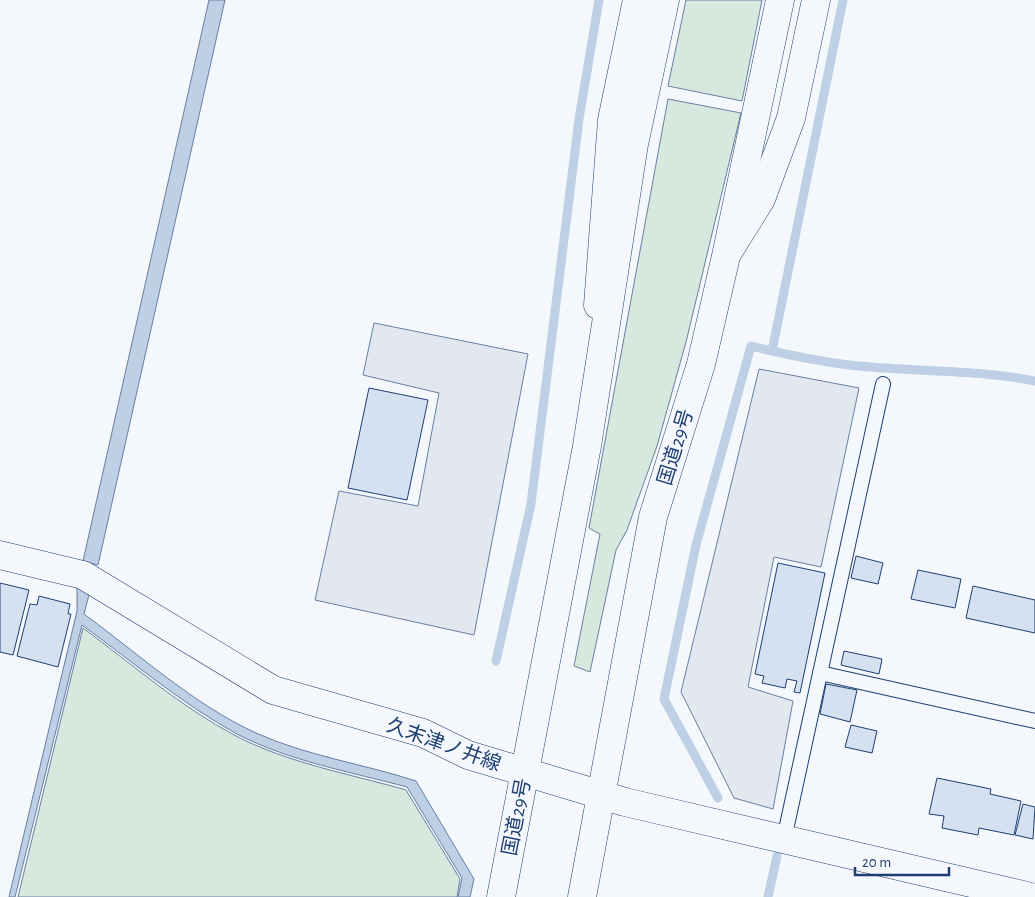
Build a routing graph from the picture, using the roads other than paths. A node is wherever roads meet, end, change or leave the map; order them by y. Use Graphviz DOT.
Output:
graph roads {
  1 [pos="637,0"];
  2 [pos="665,0"];
  3 [pos="780,0"];
  4 [pos="816,0"];
  5 [pos="726,256"];
  6 [pos="883,384"];
  7 [pos="587,446"];
  8 [pos="0,555"];
  9 [pos="820,673"];
  10 [pos="1035,721"];
  11 [pos="525,772"];
  12 [pos="602,794"];
  13 [pos="784,839"];
  14 [pos="501,897"];
  15 [pos="582,897"];
  16 [pos="1031,897"];
  1 -- 7 [label="main road"];
  2 -- 7 [label="main road, 国道29号"];
  3 -- 5 [label="main road, 国道29号"];
  4 -- 5 [label="main road"];
  5 -- 12 [label="main road, 国道29号"];
  6 -- 9 [label="lane"];
  7 -- 11 [label="main road, 国道29号"];
  8 -- 11 [label="main road, 久末津ノ井線"];
  9 -- 10 [label="lane"];
  9 -- 13 [label="lane"];
  11 -- 12 [label="main road, 久末津ノ井線"];
  11 -- 14 [label="main road, 国道29号"];
  12 -- 13 [label="main road, 久末津ノ井線"];
  12 -- 15 [label="main road, 国道29号"];
  13 -- 16 [label="main road, 久末津ノ井線"];
}
